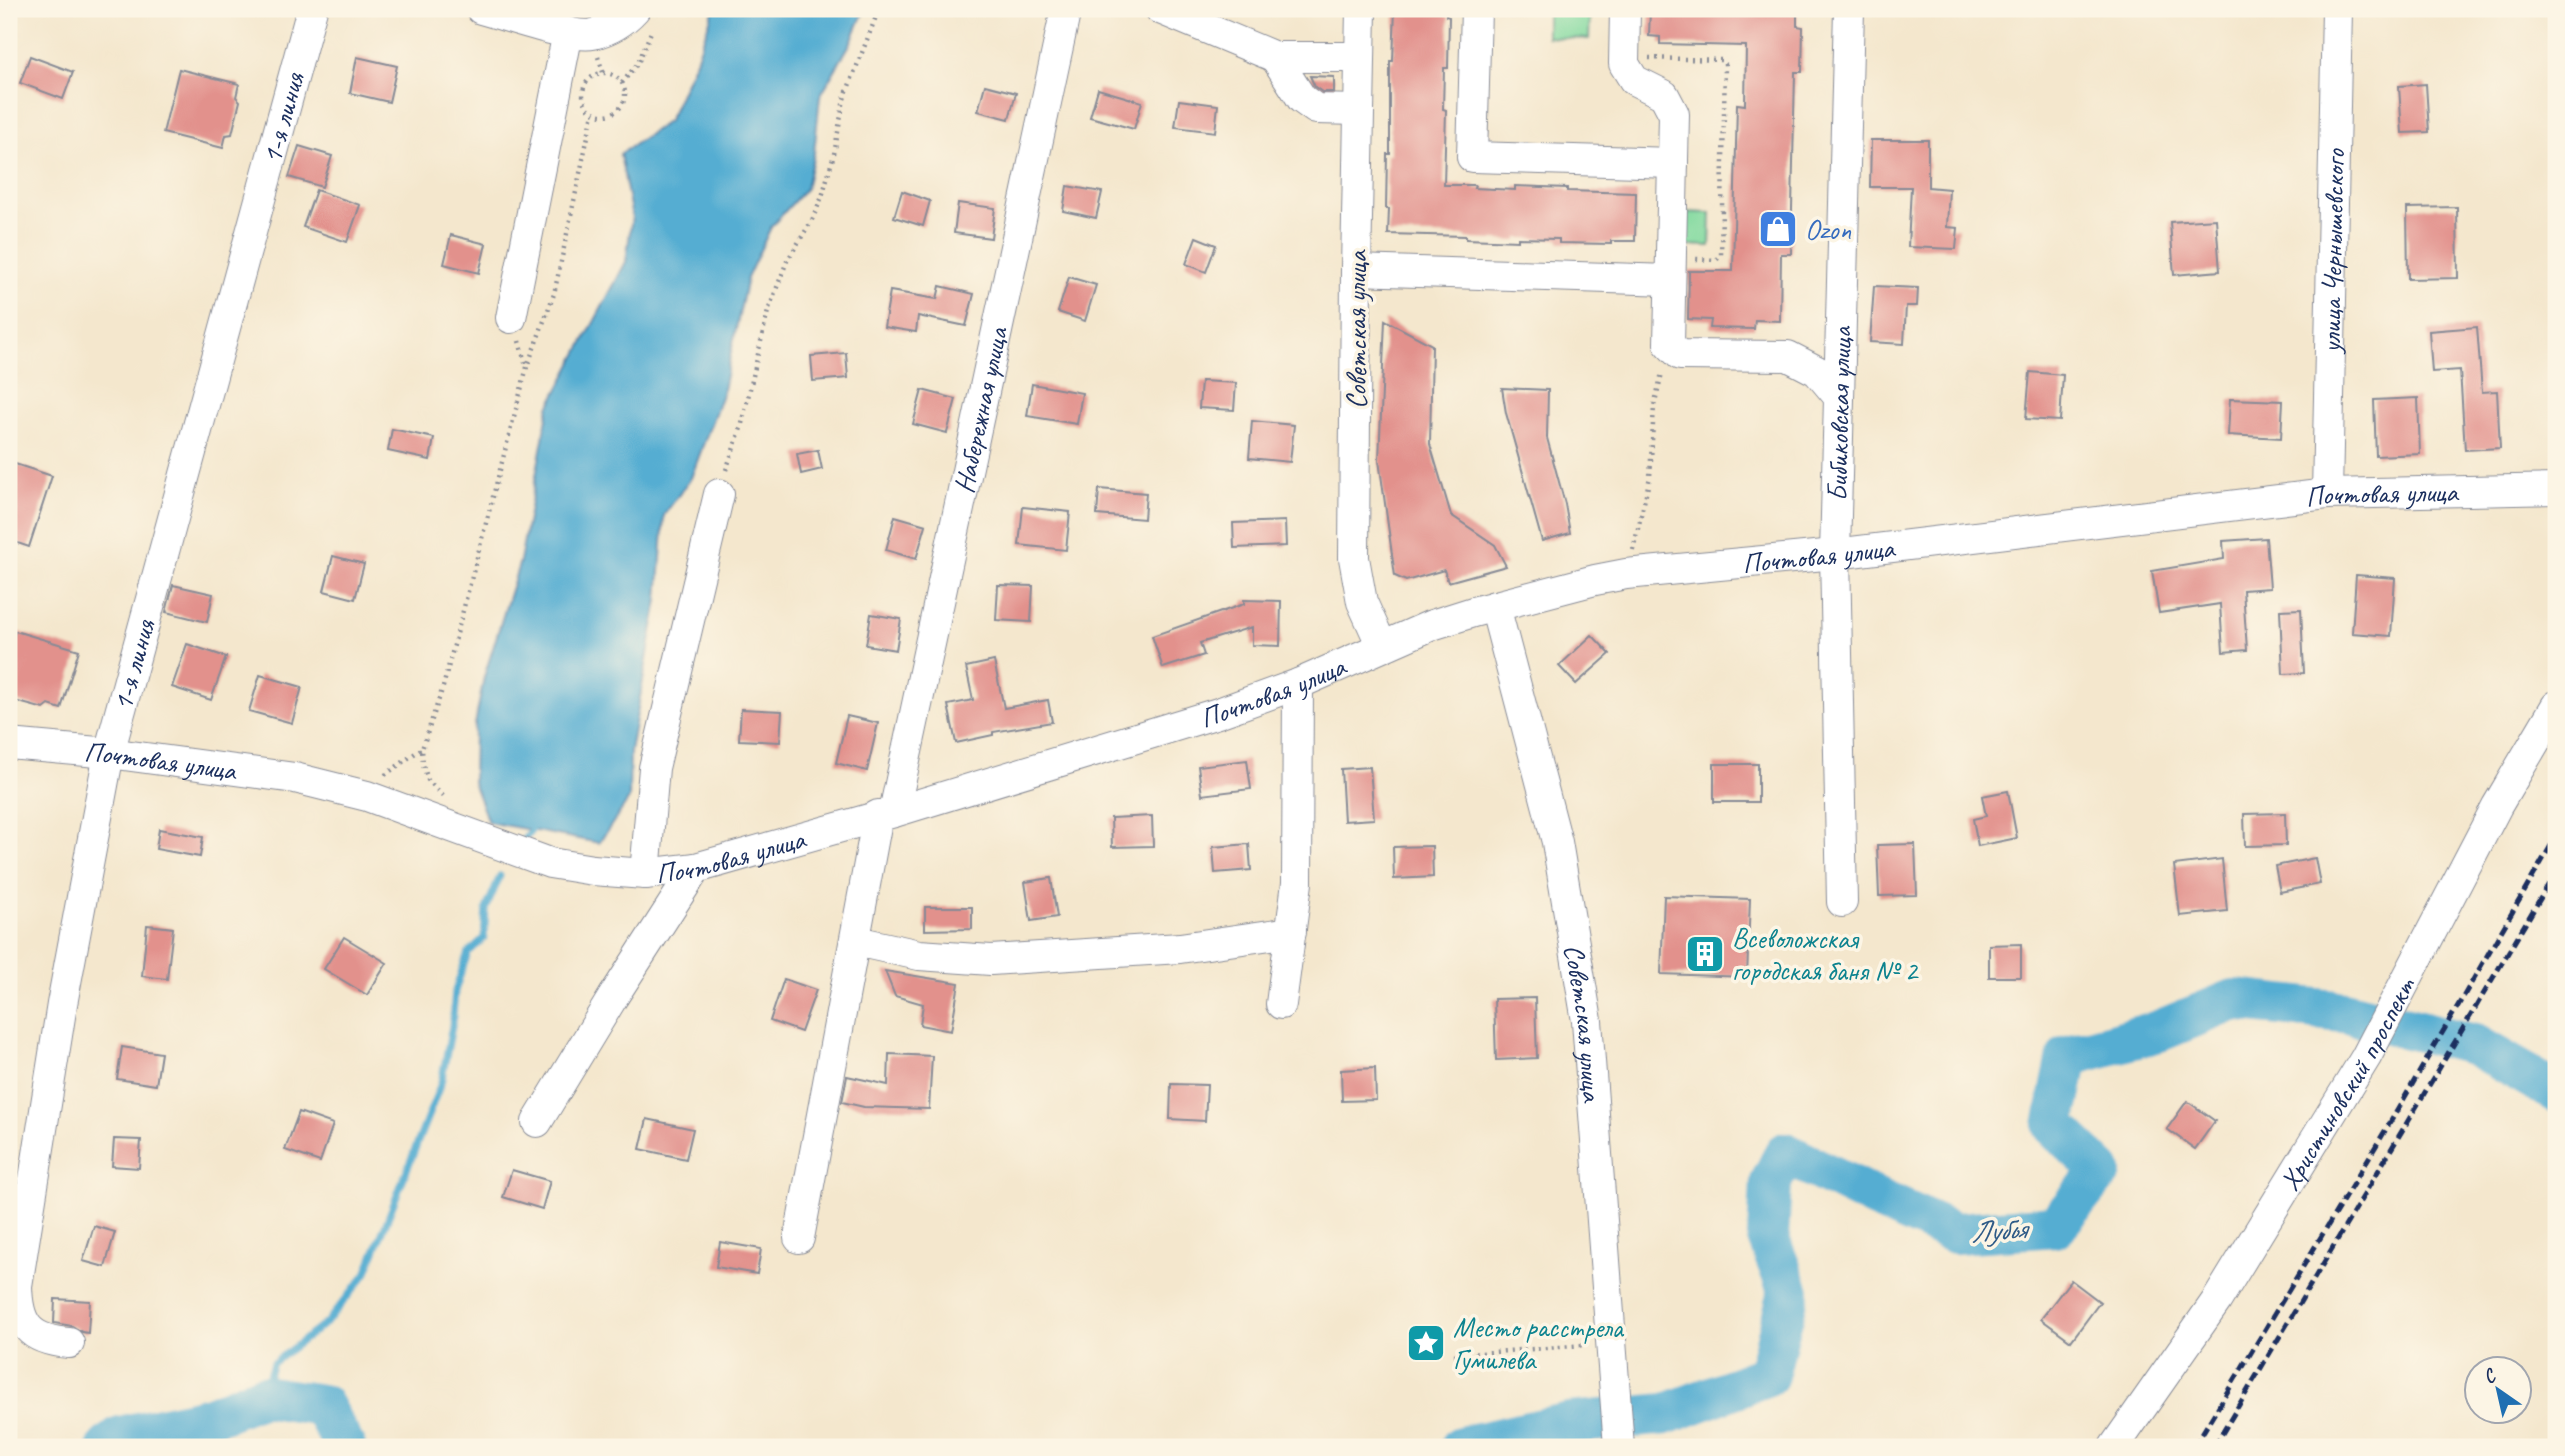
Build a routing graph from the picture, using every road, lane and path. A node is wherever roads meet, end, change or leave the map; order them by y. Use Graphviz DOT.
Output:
graph roads {
  1 [pos="312,9"];
  2 [pos="481,9"];
  3 [pos="879,9"];
  4 [pos="1066,9"];
  5 [pos="1160,9"];
  6 [pos="1361,9"];
  7 [pos="1476,9"];
  8 [pos="1625,9"];
  9 [pos="1849,9"];
  10 [pos="2337,9"];
  11 [pos="643,20"];
  12 [pos="568,32"];
  13 [pos="1275,57"];
  14 [pos="1360,57"];
  15 [pos="1624,57"];
  16 [pos="622,83"];
  17 [pos="1359,110"];
  18 [pos="593,113"];
  19 [pos="1673,163"];
  20 [pos="1356,270"];
  21 [pos="1670,270"];
  22 [pos="511,318"];
  23 [pos="1669,344"];
  24 [pos="1839,397"];
  25 [pos="2556,489"];
  26 [pos="719,494"];
  27 [pos="2327,494"];
  28 [pos="1835,554"];
  29 [pos="1626,574"];
  30 [pos="1495,606"];
  31 [pos="1382,646"];
  32 [pos="1298,684"];
  33 [pos="2556,706"];
  34 [pos="9,744"];
  35 [pos="109,753"];
  36 [pos="367,796"];
  37 [pos="886,814"];
  38 [pos="696,868"];
  39 [pos="645,874"];
  40 [pos="1842,902"];
  41 [pos="1291,932"];
  42 [pos="856,941"];
  43 [pos="1281,1004"];
  44 [pos="537,1122"];
  45 [pos="799,1238"];
  46 [pos="69,1343"];
  47 [pos="1590,1345"];
  48 [pos="1454,1355"];
  49 [pos="1619,1447"];
  50 [pos="2114,1447"];
  1 -- 35 [label="street, 1-я линия"];
  2 -- 12 [label="street"];
  3 -- 26 [label="path"];
  4 -- 37 [label="street, Набережная улица"];
  5 -- 13 [label="street"];
  6 -- 14 [label="street, Советская улица"];
  7 -- 19 [label="street"];
  8 -- 15 [label="street"];
  9 -- 24 [label="street, Бибиковская улица"];
  10 -- 27 [label="street, улица Чернышевского"];
  11 -- 12 [label="street"];
  11 -- 16 [label="path"];
  12 -- 22 [label="street"];
  13 -- 14 [label="street"];
  13 -- 17 [label="street"];
  14 -- 17 [label="street, Советская улица"];
  15 -- 19 [label="street"];
  15 -- 21 [label="path"];
  16 -- 18 [label="path"];
  16 -- 18 [label="path"];
  17 -- 20 [label="street, Советская улица"];
  18 -- 36 [label="path"];
  19 -- 21 [label="street"];
  20 -- 21 [label="street"];
  20 -- 31 [label="street, Советская улица"];
  21 -- 23 [label="street"];
  23 -- 24 [label="street"];
  23 -- 29 [label="path"];
  24 -- 28 [label="street, Бибиковская улица"];
  25 -- 27 [label="street, Почтовая улица"];
  26 -- 39 [label="street"];
  27 -- 28 [label="street, Почтовая улица"];
  28 -- 29 [label="street, Почтовая улица"];
  28 -- 40 [label="street, Бибиковская улица"];
  29 -- 30 [label="street, Почтовая улица"];
  30 -- 31 [label="street, Почтовая улица"];
  30 -- 49 [label="street, Советская улица"];
  31 -- 32 [label="street, Почтовая улица"];
  32 -- 37 [label="street, Почтовая улица"];
  32 -- 41 [label="street"];
  33 -- 50 [label="street, Христиновский проспект"];
  34 -- 35 [label="street, Почтовая улица"];
  35 -- 36 [label="street, Почтовая улица"];
  35 -- 46 [label="street, 1-я линия"];
  36 -- 39 [label="street, Почтовая улица"];
  37 -- 38 [label="street, Почтовая улица"];
  37 -- 42 [label="street, Набережная улица"];
  38 -- 39 [label="street, Почтовая улица"];
  38 -- 44 [label="street"];
  41 -- 42 [label="street"];
  41 -- 43 [label="street"];
  42 -- 45 [label="street, Набережная улица"];
  47 -- 48 [label="path"];
}
